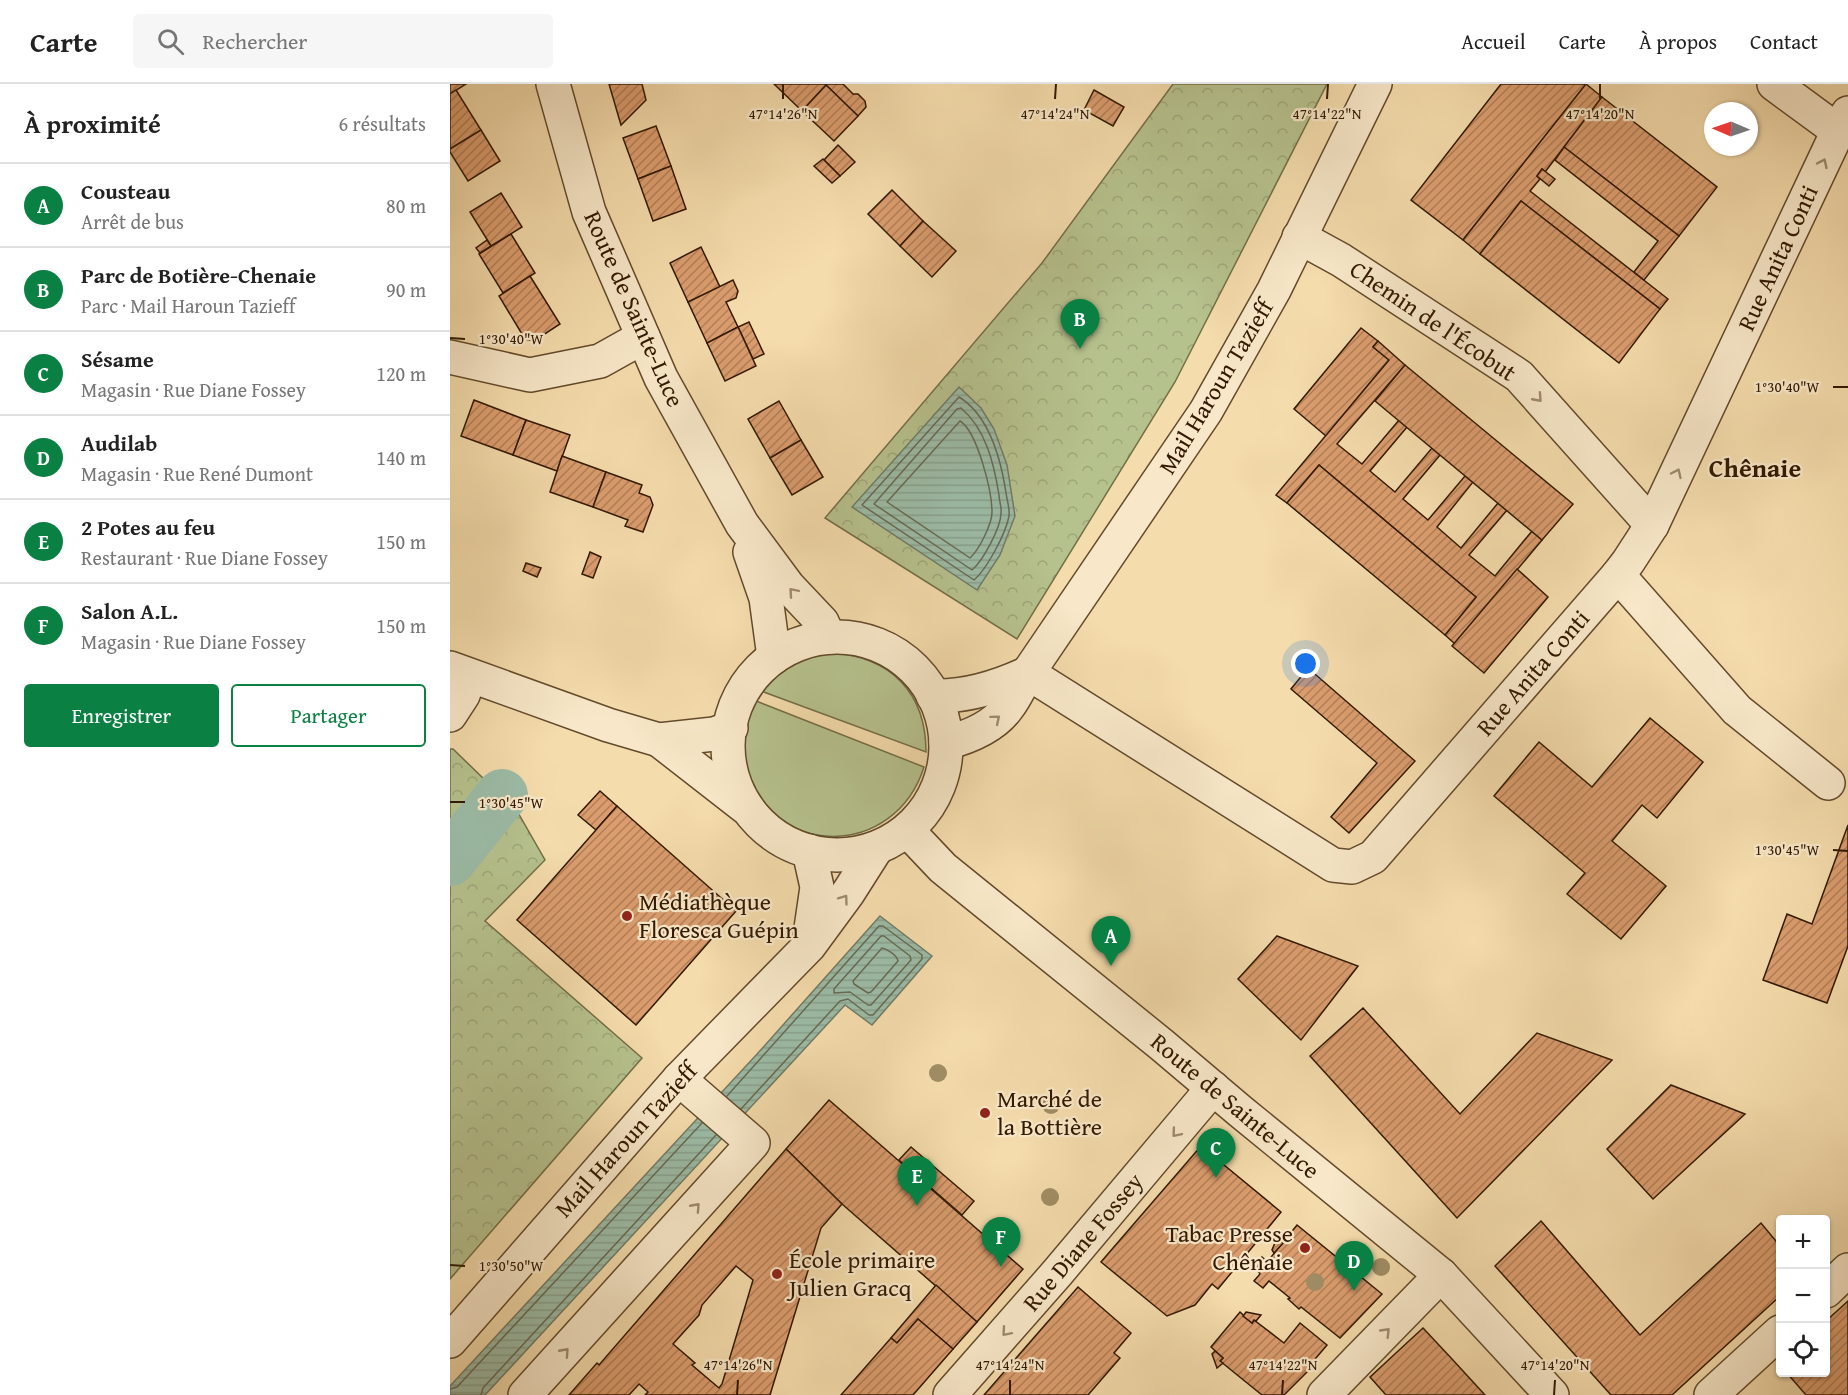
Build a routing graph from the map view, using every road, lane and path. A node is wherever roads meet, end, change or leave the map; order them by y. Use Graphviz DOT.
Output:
graph roads {
  1 [pos="553,84"];
  2 [pos="1375,84"];
  3 [pos="1774,84"];
  4 [pos="1843,122"];
  5 [pos="1299,237"];
  6 [pos="643,337"];
  7 [pos="450,357"];
  8 [pos="742,524"];
  9 [pos="1652,525"];
  10 [pos="1618,575"];
  11 [pos="829,637"];
  12 [pos="774,657"];
  13 [pos="460,672"];
  14 [pos="1028,673"];
  15 [pos="933,696"];
  16 [pos="450,715"];
  17 [pos="731,728"];
  18 [pos="659,740"];
  19 [pos="946,743"];
  20 [pos="1828,783"];
  21 [pos="751,811"];
  22 [pos="908,830"];
  23 [pos="876,849"];
  24 [pos="809,851"];
  25 [pos="809,946"];
  26 [pos="679,1079"];
  27 [pos="1213,1088"];
  28 [pos="1848,1270"];
  29 [pos="1441,1275"];
  30 [pos="1830,1287"];
  31 [pos="1776,1336"];
  32 [pos="450,1341"];
  33 [pos="525,1395"];
  34 [pos="950,1395"];
  35 [pos="1324,1395"];
  36 [pos="1552,1395"];
  37 [pos="1711,1395"];
  1 -- 6 [label="street, Route de Sainte-Luce"];
  2 -- 5 [label="street, Mail Haroun Tazieff"];
  3 -- 4 [label="street"];
  9 -- 4 [label="street, Rue Anita Conti, one-way"];
  5 -- 9 [label="street, Chemin de l'Écobut, one-way"];
  5 -- 14 [label="street, Mail Haroun Tazieff"];
  6 -- 7 [label="street"];
  6 -- 8 [label="street, Route de Sainte-Luce"];
  11 -- 8 [label="street, Route de Sainte-Luce, one-way"];
  8 -- 12 [label="street, Route de Sainte-Luce"];
  9 -- 10 [label="street, Rue Anita Conti"];
  10 -- 14 [label="street, Rue Anita Conti"];
  10 -- 20 [label="street"];
  11 -- 12 [label="street"];
  11 -- 15 [label="street"];
  12 -- 17 [label="street"];
  13 -- 16 [label="street"];
  13 -- 18 [label="street"];
  14 -- 15 [label="street"];
  19 -- 14 [label="street, Mail Haroun Tazieff, one-way"];
  15 -- 19 [label="street"];
  17 -- 18 [label="street"];
  17 -- 21 [label="street"];
  18 -- 21 [label="street"];
  19 -- 22 [label="street"];
  21 -- 24 [label="street"];
  22 -- 23 [label="street"];
  22 -- 27 [label="street, Route de Sainte-Luce"];
  23 -- 24 [label="street"];
  25 -- 23 [label="street, Mail Haroun Tazieff, one-way"];
  24 -- 25 [label="street"];
  25 -- 26 [label="street, Mail Haroun Tazieff"];
  26 -- 32 [label="street, Mail Haroun Tazieff"];
  33 -- 26 [label="street, one-way"];
  27 -- 29 [label="street, Route de Sainte-Luce"];
  27 -- 34 [label="street, Rue Diane Fossey, one-way"];
  28 -- 30 [label="street"];
  35 -- 29 [label="street, one-way"];
  29 -- 36 [label="street, Route de Sainte-Luce"];
  31 -- 37 [label="street"];
}
